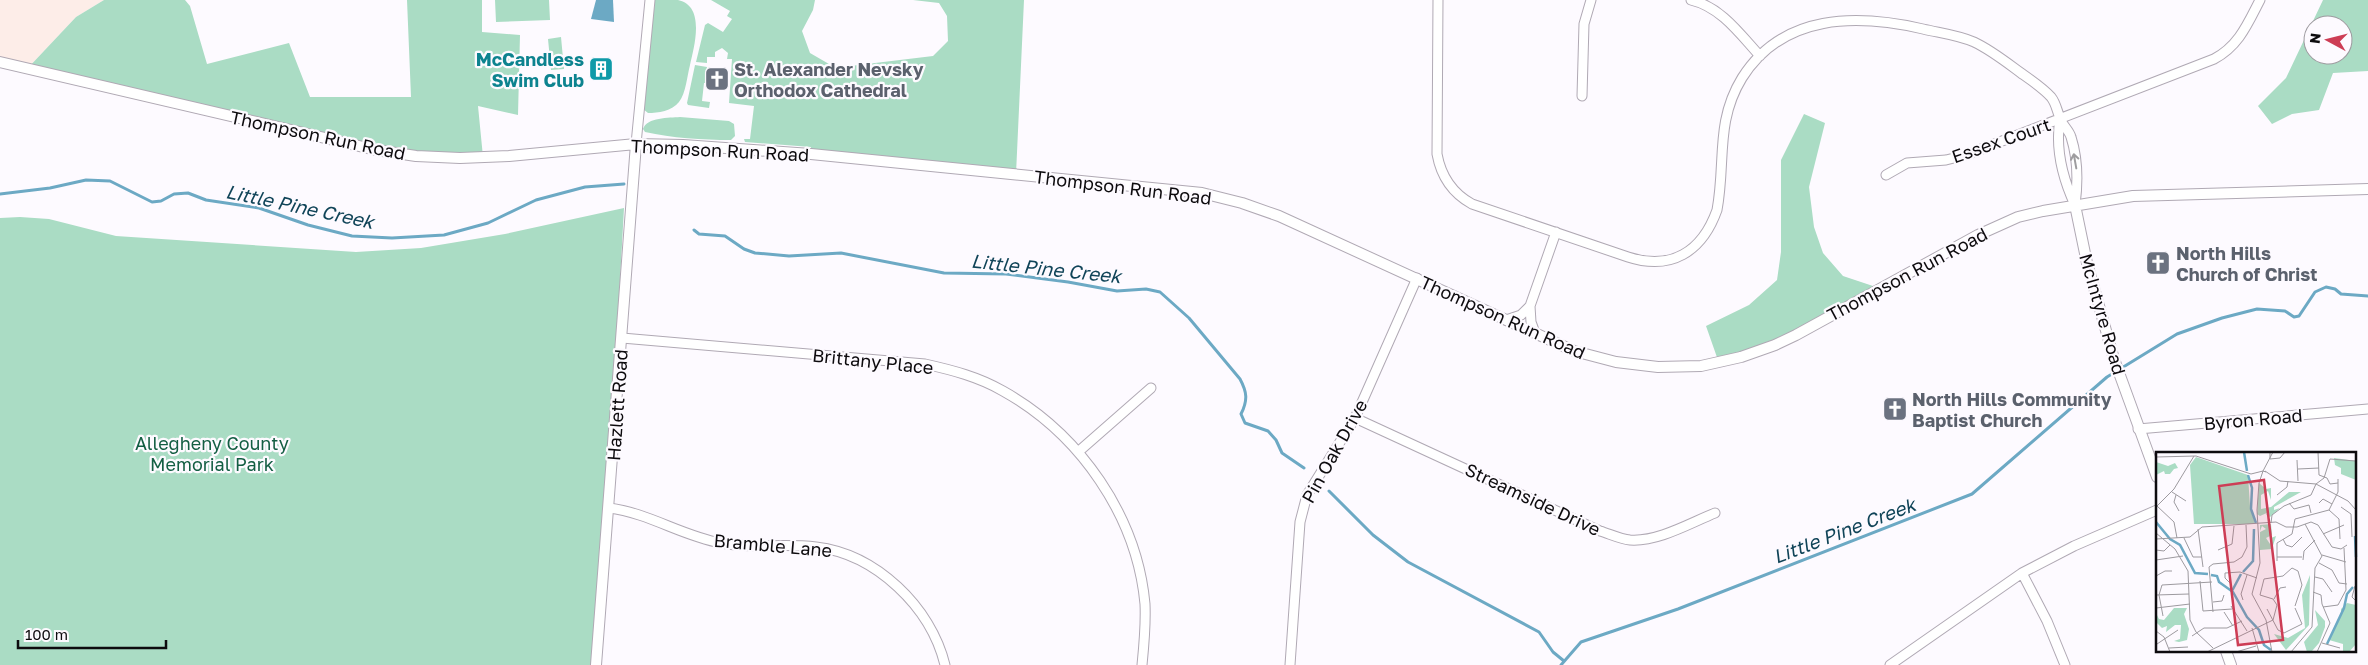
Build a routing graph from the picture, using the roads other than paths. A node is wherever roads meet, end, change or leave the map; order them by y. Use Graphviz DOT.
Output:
graph roads {
  1 [pos="650,0"];
  2 [pos="1438,0"];
  3 [pos="1592,0"];
  4 [pos="1690,0"];
  5 [pos="2260,0"];
  6 [pos="1760,56"];
  7 [pos="0,62"];
  8 [pos="1582,96"];
  9 [pos="2060,119"];
  10 [pos="636,144"];
  11 [pos="1886,175"];
  12 [pos="2368,189"];
  13 [pos="2075,205"];
  14 [pos="1556,232"];
  15 [pos="1417,278"];
  16 [pos="1530,306"];
  17 [pos="1506,320"];
  18 [pos="1535,333"];
  19 [pos="622,338"];
  20 [pos="1151,388"];
  21 [pos="2368,409"];
  22 [pos="1355,418"];
  23 [pos="2138,429"];
  24 [pos="1078,452"];
  25 [pos="2156,474"];
  26 [pos="610,508"];
  27 [pos="2156,510"];
  28 [pos="1716,514"];
  29 [pos="2022,573"];
  30 [pos="2226,652"];
  31 [pos="596,665"];
  32 [pos="945,665"];
  33 [pos="1142,665"];
  34 [pos="1290,665"];
  35 [pos="1890,665"];
  36 [pos="2065,665"];
  37 [pos="2231,665"];
  1 -- 10 [label="street"];
  2 -- 14 [label="street"];
  3 -- 8 [label="street"];
  4 -- 6 [label="street"];
  5 -- 9 [label="street, Essex Court"];
  6 -- 9 [label="street"];
  6 -- 14 [label="street"];
  7 -- 10 [label="street, Thompson Run Road"];
  9 -- 11 [label="street, Essex Court"];
  9 -- 13 [label="street, McIntyre Road"];
  13 -- 9 [label="street, McIntyre Road, one-way"];
  10 -- 15 [label="street, Thompson Run Road"];
  10 -- 19 [label="street, Hazlett Road"];
  12 -- 13 [label="street, Thompson Run Road"];
  13 -- 18 [label="street, Thompson Run Road"];
  13 -- 23 [label="street, McIntyre Road"];
  14 -- 16 [label="street"];
  15 -- 17 [label="street, Thompson Run Road"];
  15 -- 22 [label="street, Pin Oak Drive"];
  16 -- 17 [label="street"];
  16 -- 18 [label="street"];
  17 -- 18 [label="street, Thompson Run Road"];
  19 -- 24 [label="street, Brittany Place"];
  19 -- 26 [label="street, Hazlett Road"];
  20 -- 24 [label="street"];
  21 -- 23 [label="street, Byron Road"];
  22 -- 28 [label="street, Streamside Drive"];
  22 -- 34 [label="street, Pin Oak Drive"];
  23 -- 25 [label="street, McIntyre Road"];
  24 -- 33 [label="street, Brittany Place"];
  26 -- 31 [label="street, Hazlett Road"];
  26 -- 32 [label="street, Bramble Lane"];
  27 -- 29 [label="street"];
  29 -- 35 [label="street"];
  29 -- 36 [label="street"];
  30 -- 37 [label="street"];
}
